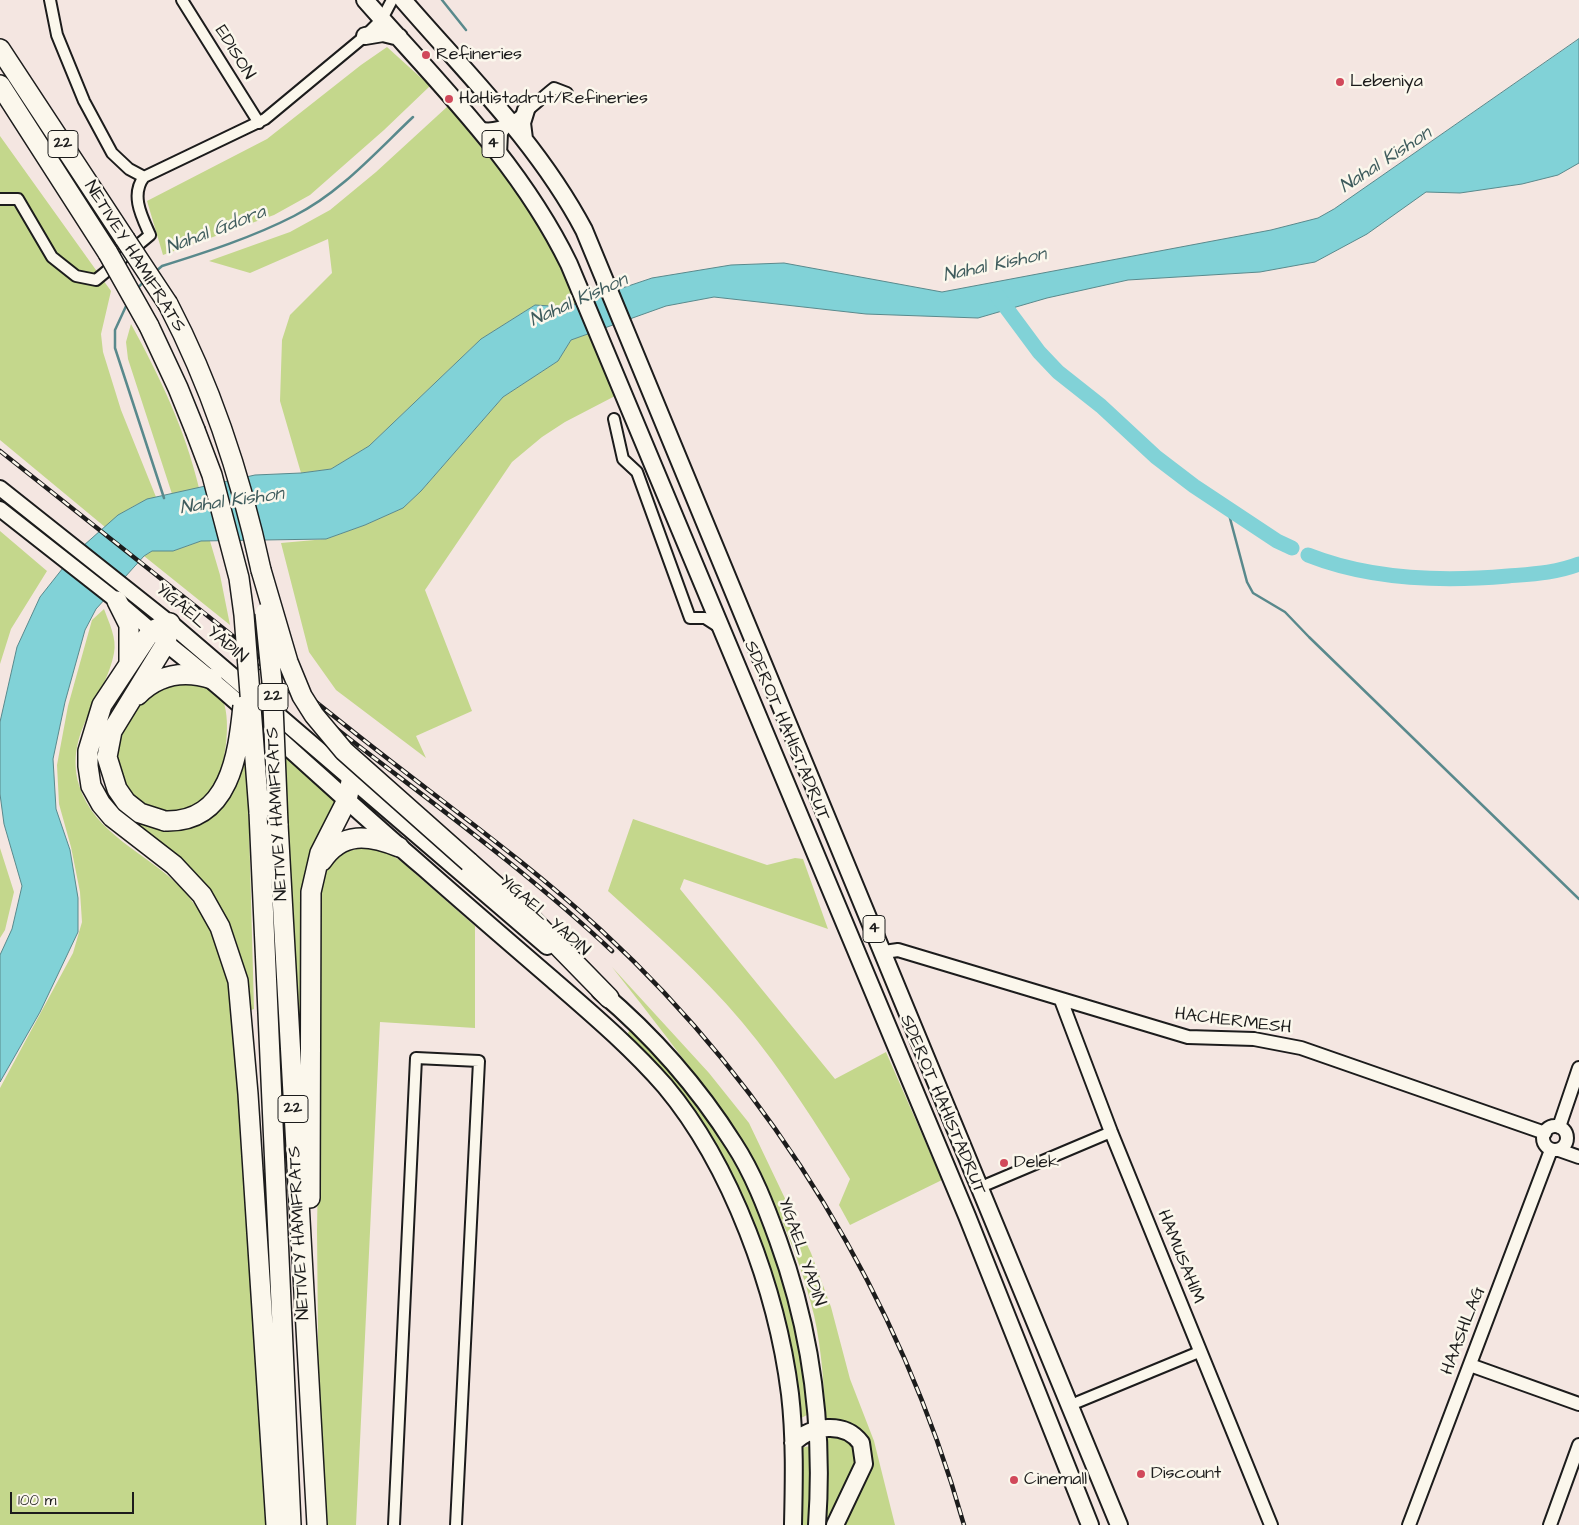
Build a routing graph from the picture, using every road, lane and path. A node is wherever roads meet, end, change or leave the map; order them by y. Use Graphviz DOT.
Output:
graph roads {
  1 [pos="50,0"];
  2 [pos="182,0"];
  3 [pos="392,0"];
  4 [pos="403,0"];
  5 [pos="374,9"];
  6 [pos="365,36"];
  7 [pos="399,37"];
  8 [pos="0,49"];
  9 [pos="0,85"];
  10 [pos="567,93"];
  11 [pos="0,108"];
  12 [pos="526,110"];
  13 [pos="511,122"];
  14 [pos="259,123"];
  15 [pos="477,126"];
  16 [pos="524,139"];
  17 [pos="501,154"];
  18 [pos="144,177"];
  19 [pos="0,199"];
  20 [pos="78,203"];
  21 [pos="614,419"];
  22 [pos="0,488"];
  23 [pos="0,509"];
  24 [pos="261,570"];
  25 [pos="122,594"];
  26 [pos="707,594"];
  27 [pos="690,618"];
  28 [pos="170,623"];
  29 [pos="721,628"];
  30 [pos="151,631"];
  31 [pos="166,643"];
  32 [pos="248,660"];
  33 [pos="128,663"];
  34 [pos="212,679"];
  35 [pos="122,713"];
  36 [pos="352,777"];
  37 [pos="347,800"];
  38 [pos="399,847"];
  39 [pos="314,875"];
  40 [pos="884,952"];
  41 [pos="608,998"];
  42 [pos="1061,1000"];
  43 [pos="1579,1068"];
  44 [pos="272,1130"];
  45 [pos="1563,1131"];
  46 [pos="1111,1132"];
  47 [pos="1545,1133"];
  48 [pos="1579,1142"];
  49 [pos="1555,1150"];
  50 [pos="1579,1157"];
  51 [pos="988,1184"];
  52 [pos="1199,1352"];
  53 [pos="1470,1365"];
  54 [pos="309,1394"];
  55 [pos="1078,1402"];
  56 [pos="1579,1404"];
  57 [pos="1579,1410"];
  58 [pos="819,1429"];
  59 [pos="793,1443"];
  60 [pos="1579,1445"];
  61 [pos="273,1453"];
  62 [pos="276,1525"];
  63 [pos="291,1525"];
  64 [pos="317,1525"];
  65 [pos="394,1525"];
  66 [pos="456,1525"];
  67 [pos="793,1525"];
  68 [pos="817,1525"];
  69 [pos="835,1525"];
  70 [pos="1090,1525"];
  71 [pos="1119,1525"];
  72 [pos="1271,1525"];
  73 [pos="1409,1525"];
  74 [pos="1550,1525"];
  1 -- 18 [label="street"];
  2 -- 14 [label="street, EDISON"];
  3 -- 5 [label="street"];
  4 -- 13 [label="highway, SDEROT HAHISTADRUT / 4"];
  5 -- 6 [label="street"];
  5 -- 7 [label="highway, SDEROT HAHISTADRUT / 4"];
  6 -- 7 [label="highway"];
  6 -- 14 [label="street"];
  7 -- 15 [label="highway, SDEROT HAHISTADRUT / 4"];
  8 -- 24 [label="highway, NETIVEY HAMIFRATS / 22, bridge"];
  9 -- 20 [label="highway, NETIVEY HAMIFRATS / 22"];
  10 -- 12 [label="street"];
  11 -- 20 [label="highway"];
  12 -- 13 [label="street"];
  12 -- 16 [label="highway"];
  13 -- 15 [label="street"];
  13 -- 16 [label="highway, SDEROT HAHISTADRUT / 4"];
  13 -- 17 [label="street"];
  14 -- 18 [label="street"];
  15 -- 17 [label="highway, SDEROT HAHISTADRUT / 4"];
  16 -- 40 [label="highway, SDEROT HAHISTADRUT / 4"];
  17 -- 26 [label="highway, SDEROT HAHISTADRUT / 4"];
  18 -- 19 [label="street"];
  20 -- 32 [label="highway, NETIVEY HAMIFRATS / 22, bridge"];
  21 -- 27 [label="street"];
  22 -- 25 [label="main road, YIGAEL YADIN"];
  23 -- 25 [label="main road, YIGAEL YADIN"];
  24 -- 41 [label="highway, bridge"];
  24 -- 54 [label="highway, NETIVEY HAMIFRATS / 22, bridge"];
  25 -- 28 [label="main road, YIGAEL YADIN"];
  25 -- 30 [label="main road, YIGAEL YADIN"];
  25 -- 33 [label="highway"];
  26 -- 27 [label="street"];
  26 -- 29 [label="highway, SDEROT HAHISTADRUT / 4"];
  27 -- 29 [label="street"];
  28 -- 30 [label="highway"];
  28 -- 31 [label="highway"];
  28 -- 36 [label="highway, YIGAEL YADIN"];
  29 -- 70 [label="highway, SDEROT HAHISTADRUT / 4"];
  30 -- 31 [label="main road, YIGAEL YADIN"];
  30 -- 33 [label="highway"];
  31 -- 34 [label="highway, YIGAEL YADIN"];
  31 -- 35 [label="highway"];
  32 -- 35 [label="highway, bridge"];
  32 -- 44 [label="highway, NETIVEY HAMIFRATS / 22, bridge"];
  33 -- 61 [label="highway"];
  34 -- 35 [label="highway"];
  34 -- 37 [label="highway, YIGAEL YADIN"];
  36 -- 37 [label="highway"];
  36 -- 41 [label="highway, YIGAEL YADIN"];
  37 -- 38 [label="highway, YIGAEL YADIN"];
  37 -- 39 [label="highway"];
  38 -- 39 [label="highway"];
  38 -- 59 [label="highway, YIGAEL YADIN"];
  39 -- 54 [label="highway"];
  40 -- 42 [label="street, HACHERMESH"];
  40 -- 71 [label="highway, SDEROT HAHISTADRUT / 4"];
  41 -- 58 [label="highway, YIGAEL YADIN"];
  42 -- 46 [label="street, HAMUSAHIM"];
  42 -- 47 [label="street, HACHERMESH"];
  43 -- 45 [label="street"];
  44 -- 61 [label="highway"];
  44 -- 63 [label="highway, NETIVEY HAMIFRATS / 22"];
  45 -- 47 [label="street"];
  45 -- 48 [label="street"];
  45 -- 49 [label="street"];
  46 -- 51 [label="street"];
  46 -- 52 [label="street, HAMUSAHIM"];
  47 -- 49 [label="street"];
  49 -- 50 [label="street"];
  49 -- 53 [label="street, HAASHLAG"];
  52 -- 55 [label="street"];
  52 -- 72 [label="street, HAMUSAHIM"];
  53 -- 56 [label="street"];
  53 -- 73 [label="street, HAASHLAG"];
  54 -- 64 [label="highway, NETIVEY HAMIFRATS / 22"];
  56 -- 57 [label="street"];
  58 -- 59 [label="highway"];
  58 -- 68 [label="highway, YIGAEL YADIN"];
  58 -- 69 [label="highway"];
  59 -- 67 [label="highway, YIGAEL YADIN"];
  60 -- 74 [label="street"];
  61 -- 62 [label="highway"];
  65 -- 66 [label="street"];
}
